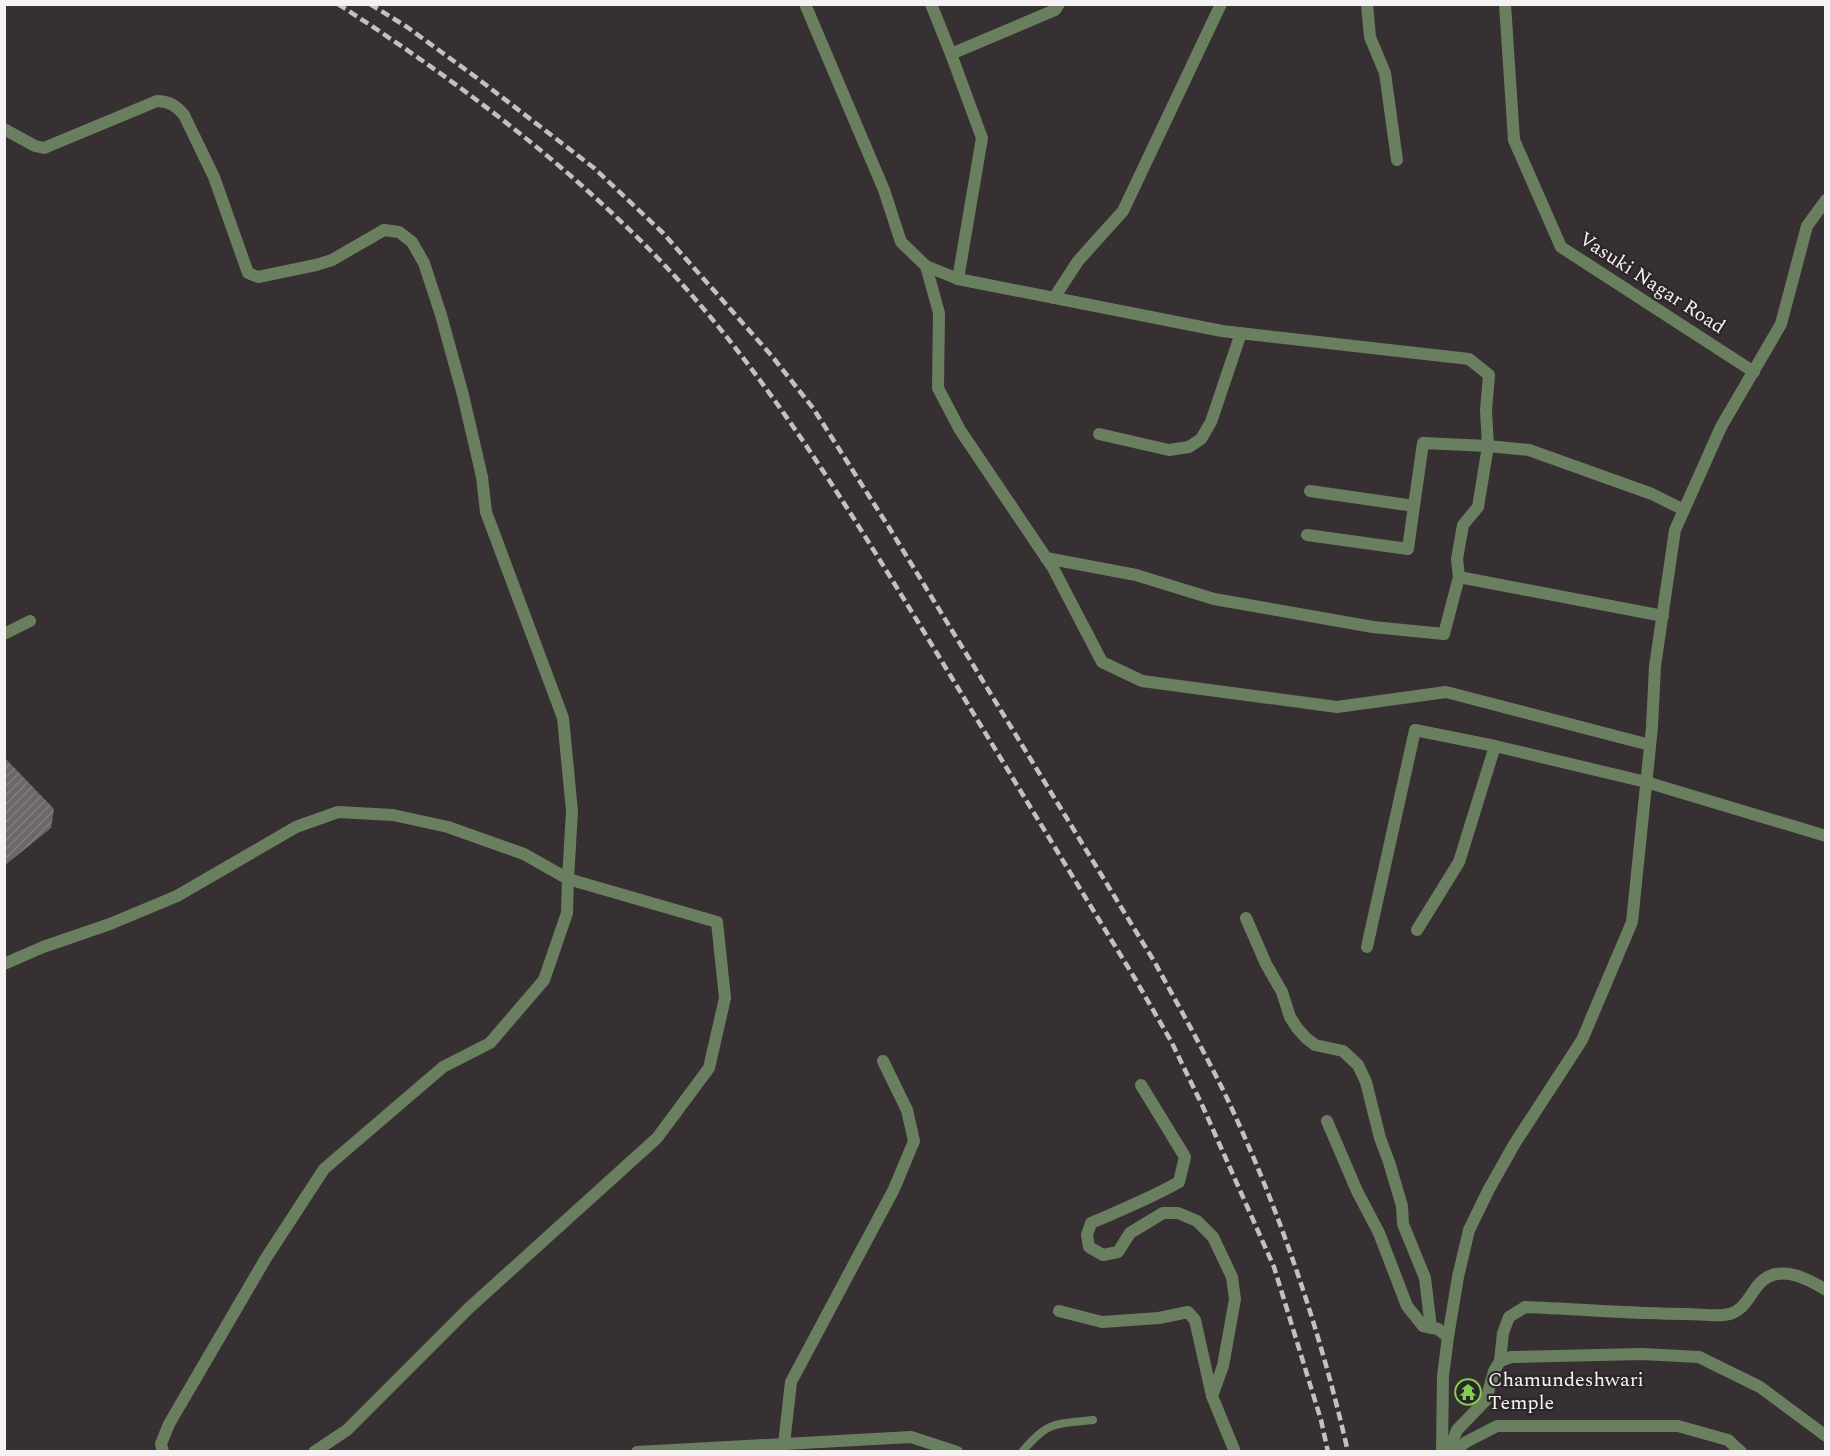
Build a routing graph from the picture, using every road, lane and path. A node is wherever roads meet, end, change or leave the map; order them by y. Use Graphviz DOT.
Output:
graph roads {
  1 [pos="931,4"];
  2 [pos="1059,4"];
  3 [pos="1221,4"];
  4 [pos="1367,4"];
  5 [pos="1505,4"];
  6 [pos="806,5"];
  7 [pos="951,54"];
  8 [pos="4,129"];
  9 [pos="1397,160"];
  10 [pos="1826,200"];
  11 [pos="926,266"];
  12 [pos="958,279"];
  13 [pos="1054,298"];
  14 [pos="1241,333"];
  15 [pos="1754,372"];
  16 [pos="1099,434"];
  17 [pos="1488,446"];
  18 [pos="1310,491"];
  19 [pos="1414,506"];
  20 [pos="1684,510"];
  21 [pos="1307,535"];
  22 [pos="1046,558"];
  23 [pos="1459,577"];
  24 [pos="1663,616"];
  25 [pos="30,621"];
  26 [pos="4,634"];
  27 [pos="1650,745"];
  28 [pos="1495,746"];
  29 [pos="1647,782"];
  30 [pos="1826,836"];
  31 [pos="568,879"];
  32 [pos="1246,918"];
  33 [pos="1417,930"];
  34 [pos="1367,947"];
  35 [pos="4,964"];
  36 [pos="883,1061"];
  37 [pos="1141,1085"];
  38 [pos="1327,1121"];
  39 [pos="1826,1290"];
  40 [pos="1059,1311"];
  41 [pos="1431,1328"];
  42 [pos="1448,1337"];
  43 [pos="1500,1361"];
  44 [pos="1212,1396"];
  45 [pos="1482,1406"];
  46 [pos="1093,1420"];
  47 [pos="1497,1426"];
  48 [pos="1826,1436"];
  49 [pos="784,1444"];
  50 [pos="163,1452"];
  51 [pos="314,1452"];
  52 [pos="636,1452"];
  53 [pos="957,1452"];
  54 [pos="1022,1452"];
  55 [pos="1235,1452"];
  56 [pos="1442,1452"];
  57 [pos="1448,1452"];
  58 [pos="1454,1452"];
  59 [pos="1741,1452"];
  1 -- 7 [label="street"];
  2 -- 7 [label="street"];
  3 -- 13 [label="street"];
  4 -- 9 [label="street"];
  5 -- 15 [label="street, Vasuki Nagar Road"];
  6 -- 11 [label="street"];
  7 -- 12 [label="street"];
  8 -- 31 [label="street"];
  10 -- 15 [label="street"];
  11 -- 12 [label="street"];
  11 -- 22 [label="street"];
  12 -- 13 [label="street"];
  13 -- 14 [label="street"];
  14 -- 16 [label="street"];
  14 -- 17 [label="street"];
  15 -- 20 [label="street"];
  17 -- 19 [label="street"];
  17 -- 20 [label="street"];
  17 -- 23 [label="street"];
  18 -- 19 [label="street"];
  19 -- 21 [label="street"];
  20 -- 24 [label="street"];
  22 -- 23 [label="street"];
  22 -- 27 [label="street"];
  23 -- 24 [label="street"];
  24 -- 27 [label="street"];
  25 -- 26 [label="street"];
  27 -- 29 [label="street"];
  28 -- 29 [label="street"];
  28 -- 33 [label="street"];
  28 -- 34 [label="street"];
  29 -- 30 [label="street"];
  29 -- 42 [label="street"];
  31 -- 35 [label="street"];
  31 -- 50 [label="street"];
  31 -- 51 [label="street"];
  32 -- 41 [label="street"];
  36 -- 49 [label="street"];
  37 -- 44 [label="street"];
  38 -- 41 [label="street"];
  39 -- 43 [label="street"];
  40 -- 44 [label="street"];
  41 -- 42 [label="street"];
  42 -- 56 [label="street"];
  43 -- 45 [label="street"];
  43 -- 48 [label="street"];
  44 -- 55 [label="street"];
  45 -- 47 [label="street"];
  45 -- 57 [label="street"];
  46 -- 54 [label="lane"];
  47 -- 58 [label="street"];
  47 -- 59 [label="street"];
  49 -- 52 [label="street"];
  49 -- 53 [label="street"];
}
